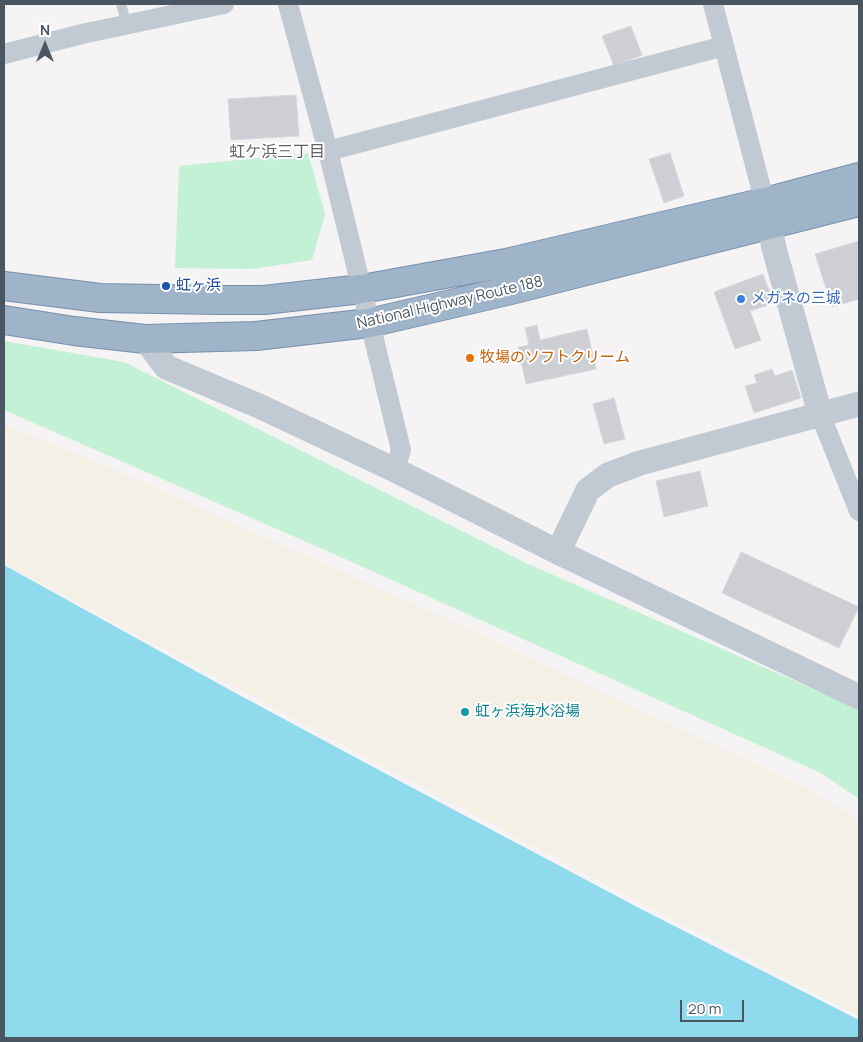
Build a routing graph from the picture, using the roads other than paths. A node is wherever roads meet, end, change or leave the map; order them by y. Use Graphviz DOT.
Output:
graph roads {
  1 [pos="121,4"];
  2 [pos="224,4"];
  3 [pos="288,4"];
  4 [pos="714,4"];
  5 [pos="126,25"];
  6 [pos="724,46"];
  7 [pos="4,54"];
  8 [pos="328,151"];
  9 [pos="859,176"];
  10 [pos="859,202"];
  11 [pos="767,213"];
  12 [pos="4,286"];
  13 [pos="362,289"];
  14 [pos="4,320"];
  15 [pos="370,323"];
  16 [pos="145,339"];
  17 [pos="859,404"];
  18 [pos="820,414"];
  19 [pos="395,470"];
  20 [pos="859,511"];
  21 [pos="558,552"];
  22 [pos="859,695"];
  1 -- 5 [label="lane"];
  2 -- 5 [label="street"];
  3 -- 8 [label="street"];
  4 -- 6 [label="street"];
  5 -- 7 [label="street"];
  6 -- 8 [label="street"];
  6 -- 11 [label="street"];
  8 -- 13 [label="street"];
  9 -- 11 [label="highway, National Highway Route 188"];
  10 -- 11 [label="highway, National Highway Route 188"];
  11 -- 13 [label="highway, National Highway Route 188"];
  11 -- 15 [label="highway, National Highway Route 188"];
  11 -- 18 [label="street"];
  12 -- 13 [label="highway, National Highway Route 188"];
  13 -- 15 [label="street"];
  14 -- 16 [label="highway, National Highway Route 188"];
  15 -- 16 [label="highway, National Highway Route 188"];
  15 -- 19 [label="street"];
  16 -- 19 [label="street"];
  17 -- 18 [label="street"];
  18 -- 20 [label="street"];
  18 -- 21 [label="street"];
  19 -- 21 [label="street"];
  21 -- 22 [label="street"];
}
